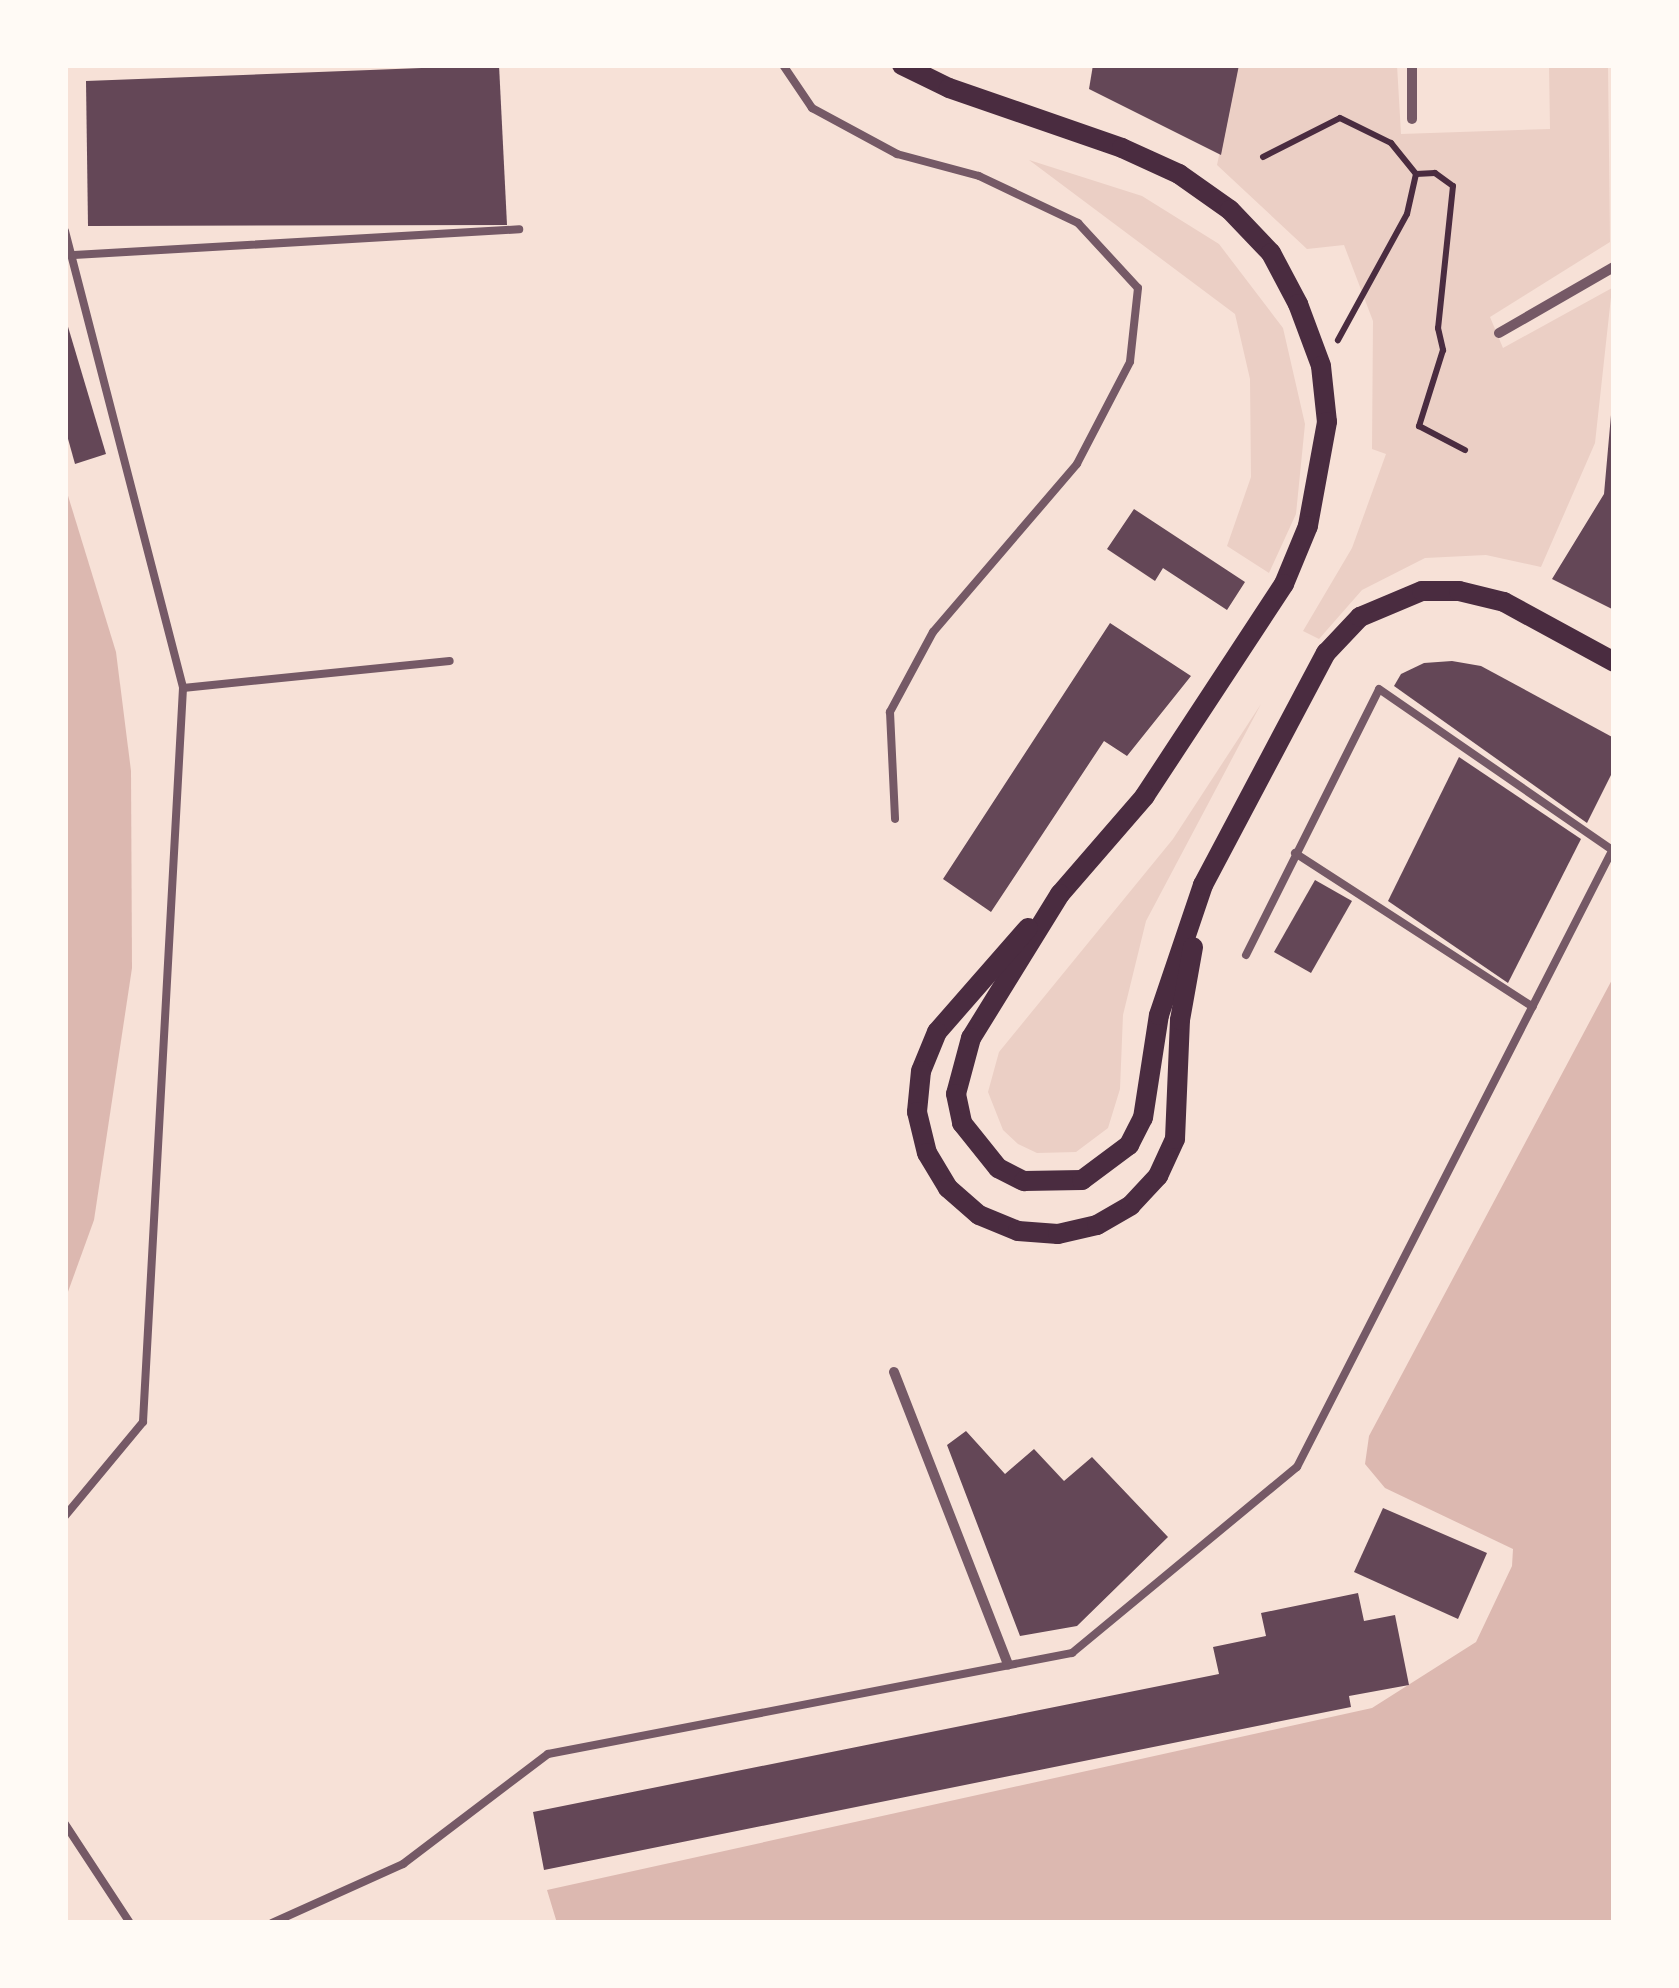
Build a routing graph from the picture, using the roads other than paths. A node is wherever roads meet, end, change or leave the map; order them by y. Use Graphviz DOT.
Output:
graph roads {
  1 [pos="784,65"];
  2 [pos="902,65"];
  3 [pos="1412,65"];
  4 [pos="1412,120"];
  5 [pos="520,229"];
  6 [pos="65,230"];
  7 [pos="74,256"];
  8 [pos="1614,268"];
  9 [pos="1500,333"];
  10 [pos="450,661"];
  11 [pos="1614,662"];
  12 [pos="183,688"];
  13 [pos="895,818"];
  14 [pos="1613,849"];
  15 [pos="1296,854"];
  16 [pos="1203,884"];
  17 [pos="1060,894"];
  18 [pos="1246,955"];
  19 [pos="1533,1007"];
  20 [pos="894,1372"];
  21 [pos="65,1516"];
  22 [pos="1008,1665"];
  23 [pos="65,1824"];
  24 [pos="130,1923"];
  25 [pos="272,1923"];
  1 -- 13 [label="lane"];
  2 -- 17 [label="main road"];
  3 -- 4 [label="street"];
  5 -- 7 [label="lane"];
  6 -- 7 [label="lane"];
  7 -- 12 [label="lane"];
  8 -- 9 [label="street"];
  10 -- 12 [label="lane"];
  11 -- 16 [label="main road"];
  12 -- 21 [label="lane"];
  14 -- 15 [label="lane"];
  14 -- 19 [label="lane"];
  15 -- 18 [label="lane"];
  15 -- 19 [label="lane"];
  16 -- 17 [label="main road"];
  16 -- 17 [label="main road"];
  19 -- 22 [label="lane"];
  20 -- 22 [label="street"];
  22 -- 25 [label="lane"];
  23 -- 24 [label="lane"];
}
